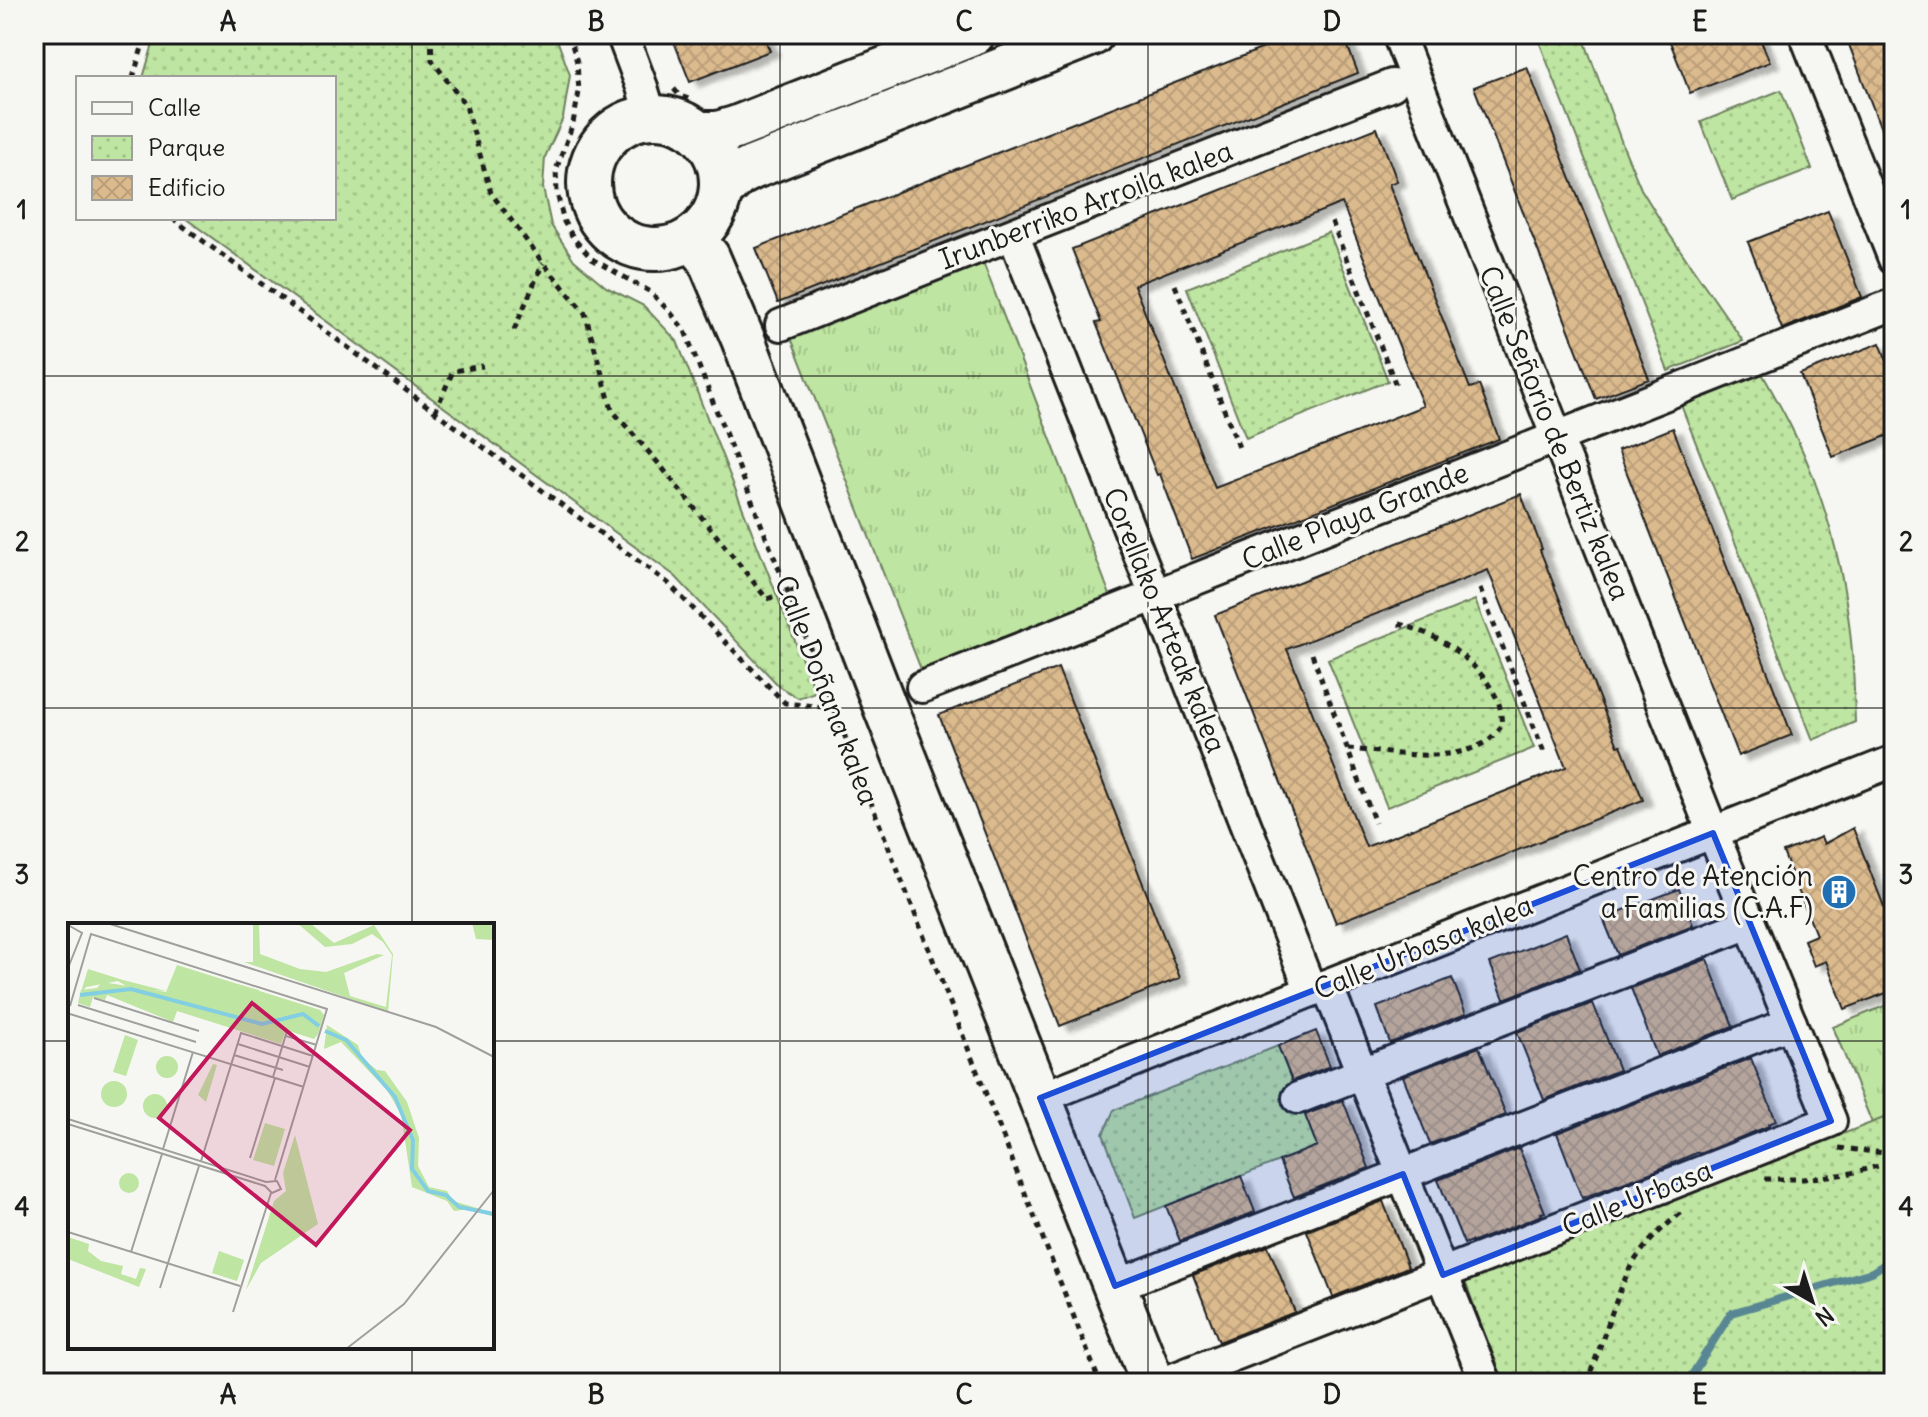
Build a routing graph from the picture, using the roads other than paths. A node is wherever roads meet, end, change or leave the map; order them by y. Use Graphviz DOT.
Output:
graph roads {
  1 [pos="622,34"];
  2 [pos="973,34"];
  3 [pos="1092,34"];
  4 [pos="1398,34"];
  5 [pos="1805,34"];
  6 [pos="1392,85"];
  7 [pos="661,101"];
  8 [pos="699,118"];
  9 [pos="721,191"];
  10 [pos="692,238"];
  11 [pos="1019,249"];
  12 [pos="1894,259"];
  13 [pos="1894,304"];
  14 [pos="781,325"];
  15 [pos="922,687"];
  16 [pos="1894,761"];
  17 [pos="1713,833"];
  18 [pos="1749,923"];
  19 [pos="1319,988"];
  20 [pos="1791,1023"];
  21 [pos="1362,1073"];
  22 [pos="1040,1098"];
  23 [pos="1298,1098"];
  24 [pos="1831,1134"];
  25 [pos="1403,1174"];
  26 [pos="1443,1275"];
  27 [pos="1115,1286"];
  28 [pos="1476,1380"];
  29 [pos="1153,1383"];
  30 [pos="1163,1383"];
  1 -- 7 [label="street"];
  2 -- 8 [label="street"];
  3 -- 9 [label="street"];
  4 -- 17 [label="street, Calle Señorío de Bertiz kalea"];
  5 -- 12 [label="street"];
  6 -- 14 [label="street, Irunberriko Arroila kalea"];
  7 -- 8 [label="street"];
  7 -- 10 [label="street"];
  8 -- 9 [label="street"];
  9 -- 10 [label="street"];
  10 -- 22 [label="street, Calle Doñana kalea"];
  11 -- 19 [label="street, Corellako Arteak kalea"];
  13 -- 15 [label="street, Calle Playa Grande"];
  16 -- 17 [label="street, Calle Urbasa kalea"];
  17 -- 18 [label="street, Calle Señorío de Bertiz kalea"];
  17 -- 19 [label="street, Calle Urbasa kalea"];
  18 -- 20 [label="street, Calle Señorío de Bertiz kalea"];
  18 -- 21 [label="street"];
  19 -- 21 [label="street"];
  19 -- 22 [label="street, Calle Urbasa kalea"];
  20 -- 24 [label="street, Calle Señorío de Bertiz kalea"];
  20 -- 25 [label="street"];
  21 -- 23 [label="street"];
  21 -- 25 [label="street"];
  22 -- 27 [label="street, Calle Doñana kalea"];
  24 -- 26 [label="street, Calle Urbasa"];
  25 -- 26 [label="street"];
  25 -- 27 [label="street"];
  26 -- 28 [label="street"];
  26 -- 30 [label="street, Calle Urbasa"];
  27 -- 29 [label="street, Calle Doñana kalea"];
}
